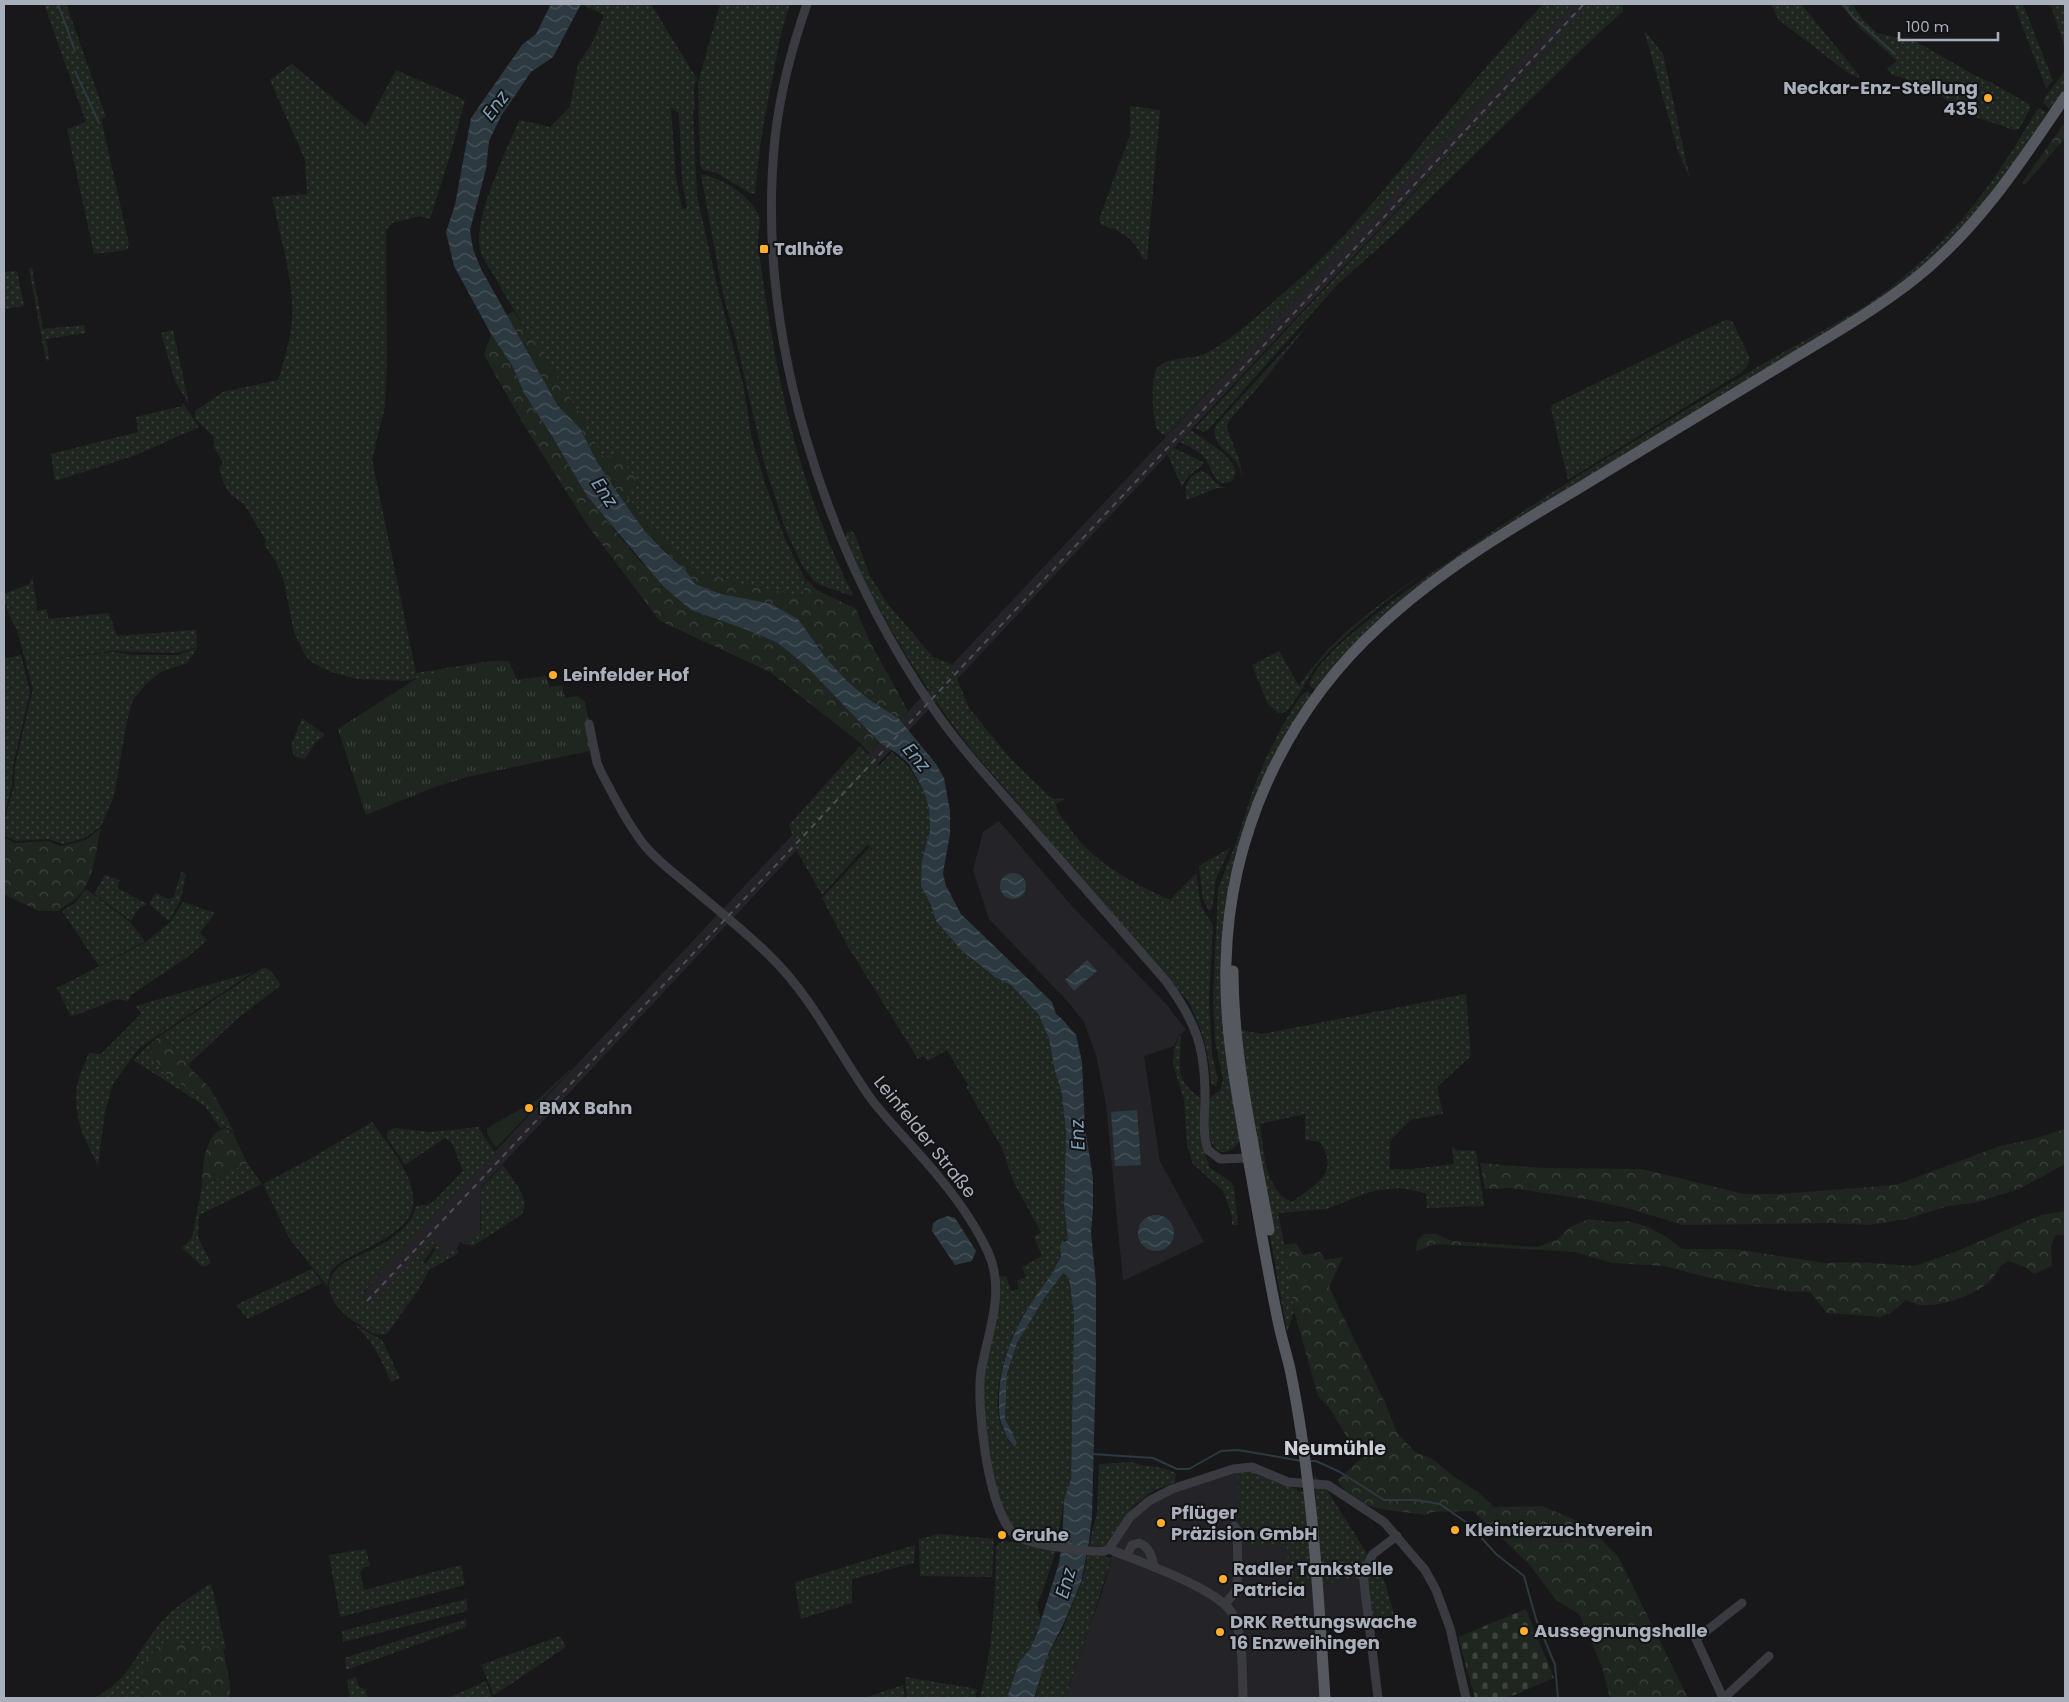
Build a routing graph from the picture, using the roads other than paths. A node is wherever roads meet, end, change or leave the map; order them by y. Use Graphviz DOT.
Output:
graph roads {
  1 [pos="807,4"];
  2 [pos="2065,97"];
  3 [pos="2065,108"];
  4 [pos="589,724"];
  5 [pos="1254,1161"];
  6 [pos="1308,1483"];
  7 [pos="1234,1526"];
  8 [pos="1397,1536"];
  9 [pos="1109,1549"];
  10 [pos="1127,1555"];
  11 [pos="1154,1567"];
  12 [pos="1742,1603"];
  13 [pos="1225,1604"];
  14 [pos="1769,1656"];
  15 [pos="1243,1698"];
  16 [pos="1325,1698"];
  17 [pos="1378,1698"];
  18 [pos="1466,1698"];
  19 [pos="1723,1698"];
  1 -- 5 [label="street"];
  2 -- 5 [label="main road"];
  3 -- 5 [label="main road"];
  4 -- 9 [label="street, Leinfelder Straße"];
  5 -- 6 [label="main road"];
  6 -- 8 [label="street"];
  6 -- 9 [label="street"];
  6 -- 16 [label="main road"];
  7 -- 13 [label="street"];
  8 -- 17 [label="street"];
  8 -- 18 [label="street"];
  9 -- 10 [label="street"];
  10 -- 11 [label="street"];
  10 -- 11 [label="street"];
  11 -- 13 [label="street"];
  12 -- 19 [label="street"];
  13 -- 15 [label="street"];
  14 -- 19 [label="street"];
}
